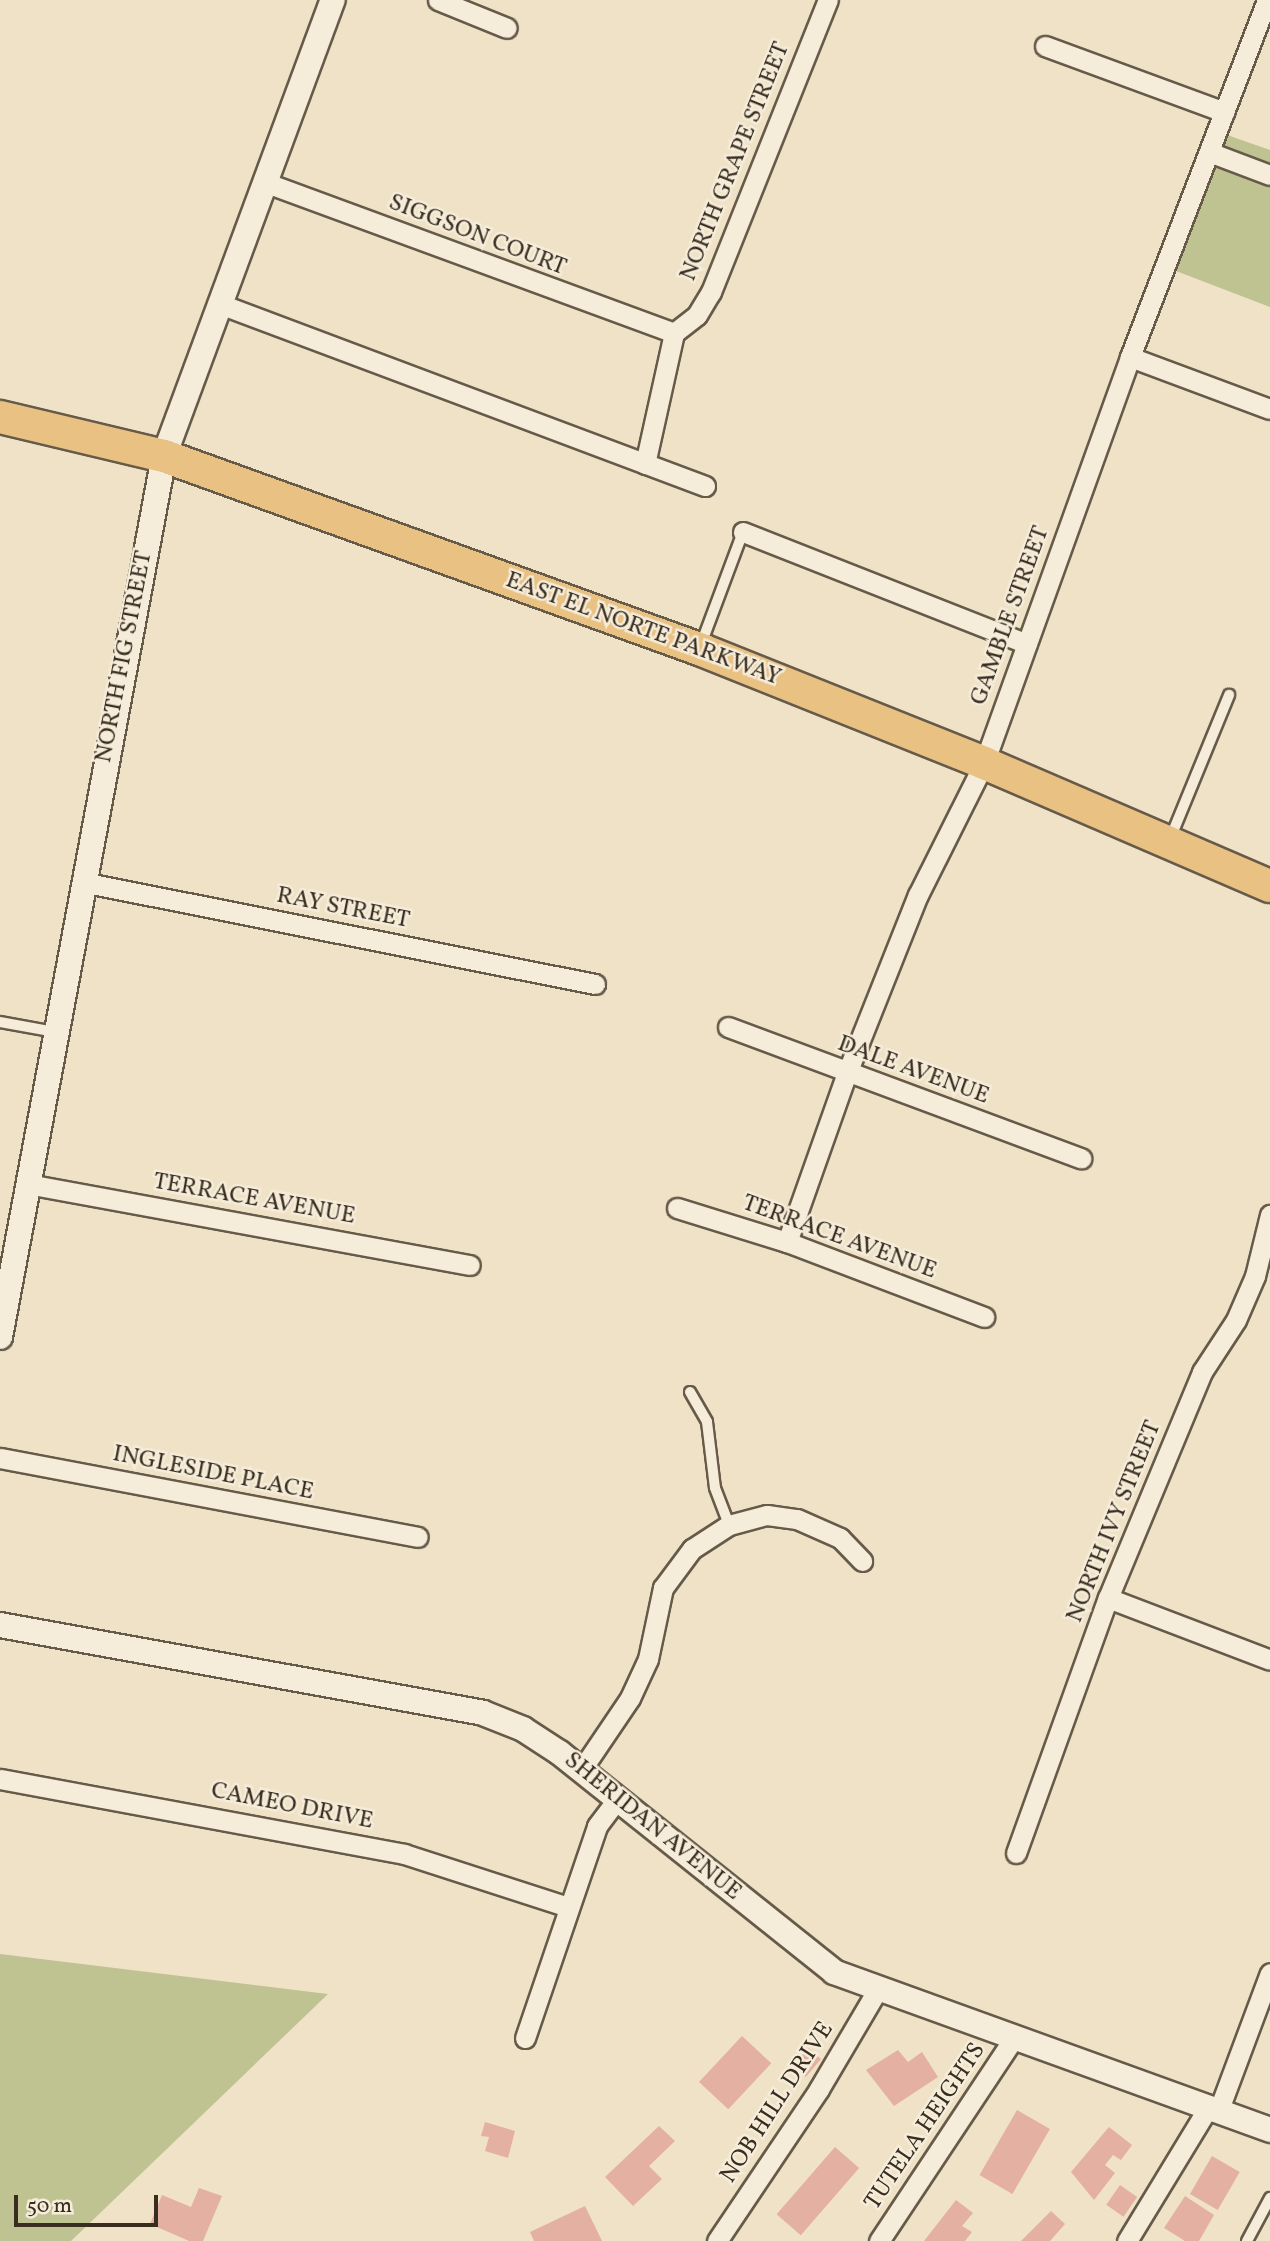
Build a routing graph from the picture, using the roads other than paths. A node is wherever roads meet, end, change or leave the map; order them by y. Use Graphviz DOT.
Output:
graph roads {
  1 [pos="333,0"];
  2 [pos="438,0"];
  3 [pos="828,0"];
  4 [pos="1267,0"];
  5 [pos="508,28"];
  6 [pos="1045,46"];
  7 [pos="1224,112"];
  8 [pos="1209,152"];
  9 [pos="1270,175"];
  10 [pos="264,182"];
  11 [pos="220,303"];
  12 [pos="674,334"];
  13 [pos="1130,357"];
  14 [pos="1270,409"];
  15 [pos="0,417"];
  16 [pos="164,456"];
  17 [pos="645,464"];
  18 [pos="705,486"];
  19 [pos="743,532"];
  20 [pos="1027,645"];
  21 [pos="699,649"];
  22 [pos="1229,695"];
  23 [pos="984,762"];
  24 [pos="1169,842"];
  25 [pos="82,882"];
  26 [pos="1270,886"];
  27 [pos="595,984"];
  28 [pos="0,1022"];
  29 [pos="728,1027"];
  30 [pos="55,1032"];
  31 [pos="847,1073"];
  32 [pos="1081,1158"];
  33 [pos="28,1184"];
  34 [pos="677,1208"];
  35 [pos="1270,1215"];
  36 [pos="788,1242"];
  37 [pos="470,1265"];
  38 [pos="984,1317"];
  39 [pos="0,1331"];
  40 [pos="0,1337"];
  41 [pos="690,1392"];
  42 [pos="0,1458"];
  43 [pos="729,1525"];
  44 [pos="418,1537"];
  45 [pos="862,1561"];
  46 [pos="1108,1598"];
  47 [pos="0,1625"];
  48 [pos="1270,1660"];
  49 [pos="582,1769"];
  50 [pos="0,1779"];
  51 [pos="617,1799"];
  52 [pos="1016,1853"];
  53 [pos="568,1907"];
  54 [pos="1270,1973"];
  55 [pos="878,1989"];
  56 [pos="525,2038"];
  57 [pos="1013,2039"];
  58 [pos="1213,2110"];
  59 [pos="1270,2130"];
  60 [pos="1270,2198"];
  61 [pos="717,2241"];
  62 [pos="879,2241"];
  63 [pos="1127,2241"];
  64 [pos="1247,2241"];
  1 -- 10 [label="street, NORTH FIG STREET"];
  2 -- 5 [label="street"];
  3 -- 12 [label="street, NORTH GRAPE STREET"];
  4 -- 7 [label="street, GAMBLE STREET"];
  6 -- 7 [label="street"];
  7 -- 8 [label="street, GAMBLE STREET"];
  8 -- 9 [label="street"];
  8 -- 13 [label="street, GAMBLE STREET"];
  10 -- 11 [label="street, NORTH FIG STREET"];
  10 -- 12 [label="street, SIGGSON COURT"];
  11 -- 16 [label="street, NORTH FIG STREET"];
  11 -- 17 [label="street"];
  12 -- 17 [label="street"];
  13 -- 14 [label="street"];
  13 -- 20 [label="street, GAMBLE STREET"];
  15 -- 16 [label="main road, EAST EL NORTE PARKWAY"];
  16 -- 21 [label="main road, EAST EL NORTE PARKWAY"];
  16 -- 25 [label="street, NORTH FIG STREET"];
  17 -- 18 [label="street"];
  19 -- 20 [label="street"];
  19 -- 21 [label="lane"];
  20 -- 23 [label="street, GAMBLE STREET"];
  21 -- 23 [label="main road, EAST EL NORTE PARKWAY"];
  22 -- 24 [label="lane"];
  23 -- 24 [label="main road, EAST EL NORTE PARKWAY"];
  23 -- 31 [label="street, GAMBLE STREET"];
  24 -- 26 [label="main road, EAST EL NORTE PARKWAY"];
  25 -- 27 [label="street, RAY STREET"];
  25 -- 30 [label="street, NORTH FIG STREET"];
  28 -- 30 [label="lane"];
  29 -- 31 [label="street, DALE AVENUE"];
  30 -- 33 [label="street, NORTH FIG STREET"];
  31 -- 32 [label="street, DALE AVENUE"];
  31 -- 36 [label="street, GAMBLE STREET"];
  33 -- 37 [label="street, TERRACE AVENUE"];
  33 -- 39 [label="street, NORTH FIG STREET"];
  34 -- 36 [label="street, TERRACE AVENUE"];
  35 -- 46 [label="street, NORTH IVY STREET"];
  36 -- 38 [label="street, TERRACE AVENUE"];
  39 -- 40 [label="street, NORTH FIG STREET"];
  41 -- 43 [label="lane"];
  42 -- 44 [label="street, INGLESIDE PLACE"];
  43 -- 45 [label="street"];
  43 -- 49 [label="street"];
  46 -- 48 [label="street"];
  46 -- 52 [label="street, NORTH IVY STREET"];
  47 -- 49 [label="street, SHERIDAN AVENUE"];
  49 -- 51 [label="street, SHERIDAN AVENUE"];
  50 -- 53 [label="street, CAMEO DRIVE"];
  51 -- 53 [label="street"];
  51 -- 55 [label="street, SHERIDAN AVENUE"];
  53 -- 56 [label="street"];
  54 -- 58 [label="street"];
  55 -- 57 [label="street, SHERIDAN AVENUE"];
  55 -- 61 [label="street, NOB HILL DRIVE"];
  57 -- 58 [label="street, SHERIDAN AVENUE"];
  57 -- 62 [label="street, TUTELA HEIGHTS"];
  58 -- 59 [label="street, SHERIDAN AVENUE"];
  58 -- 63 [label="street"];
  60 -- 64 [label="lane"];
}
